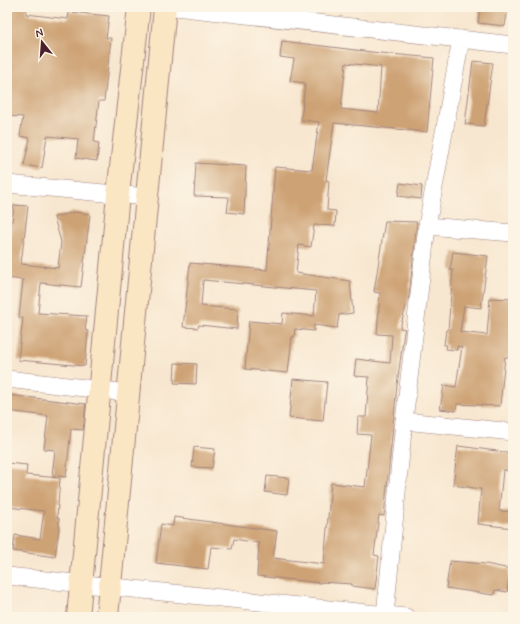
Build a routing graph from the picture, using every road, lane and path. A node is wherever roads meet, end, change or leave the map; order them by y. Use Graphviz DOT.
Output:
graph roads {
  1 [pos="139,7"];
  2 [pos="165,7"];
  3 [pos="175,7"];
  4 [pos="462,39"];
  5 [pos="513,45"];
  6 [pos="7,184"];
  7 [pos="118,194"];
  8 [pos="147,197"];
  9 [pos="427,226"];
  10 [pos="513,233"];
  11 [pos="7,380"];
  12 [pos="99,389"];
  13 [pos="128,393"];
  14 [pos="404,421"];
  15 [pos="513,432"];
  16 [pos="7,576"];
  17 [pos="81,584"];
  18 [pos="110,587"];
  19 [pos="385,615"];
  20 [pos="78,617"];
  21 [pos="107,617"];
  22 [pos="406,617"];
  1 -- 7 [label="street"];
  2 -- 8 [label="street"];
  3 -- 4 [label="street"];
  4 -- 5 [label="street"];
  4 -- 9 [label="street"];
  6 -- 7 [label="street"];
  7 -- 8 [label="street"];
  7 -- 12 [label="street"];
  8 -- 13 [label="street"];
  9 -- 10 [label="street"];
  9 -- 14 [label="street"];
  11 -- 12 [label="street"];
  12 -- 13 [label="street"];
  12 -- 17 [label="street"];
  13 -- 18 [label="street"];
  14 -- 15 [label="street"];
  14 -- 19 [label="street"];
  16 -- 17 [label="street"];
  17 -- 18 [label="street"];
  17 -- 20 [label="street"];
  18 -- 19 [label="street"];
  18 -- 21 [label="street"];
  19 -- 22 [label="street"];
}
